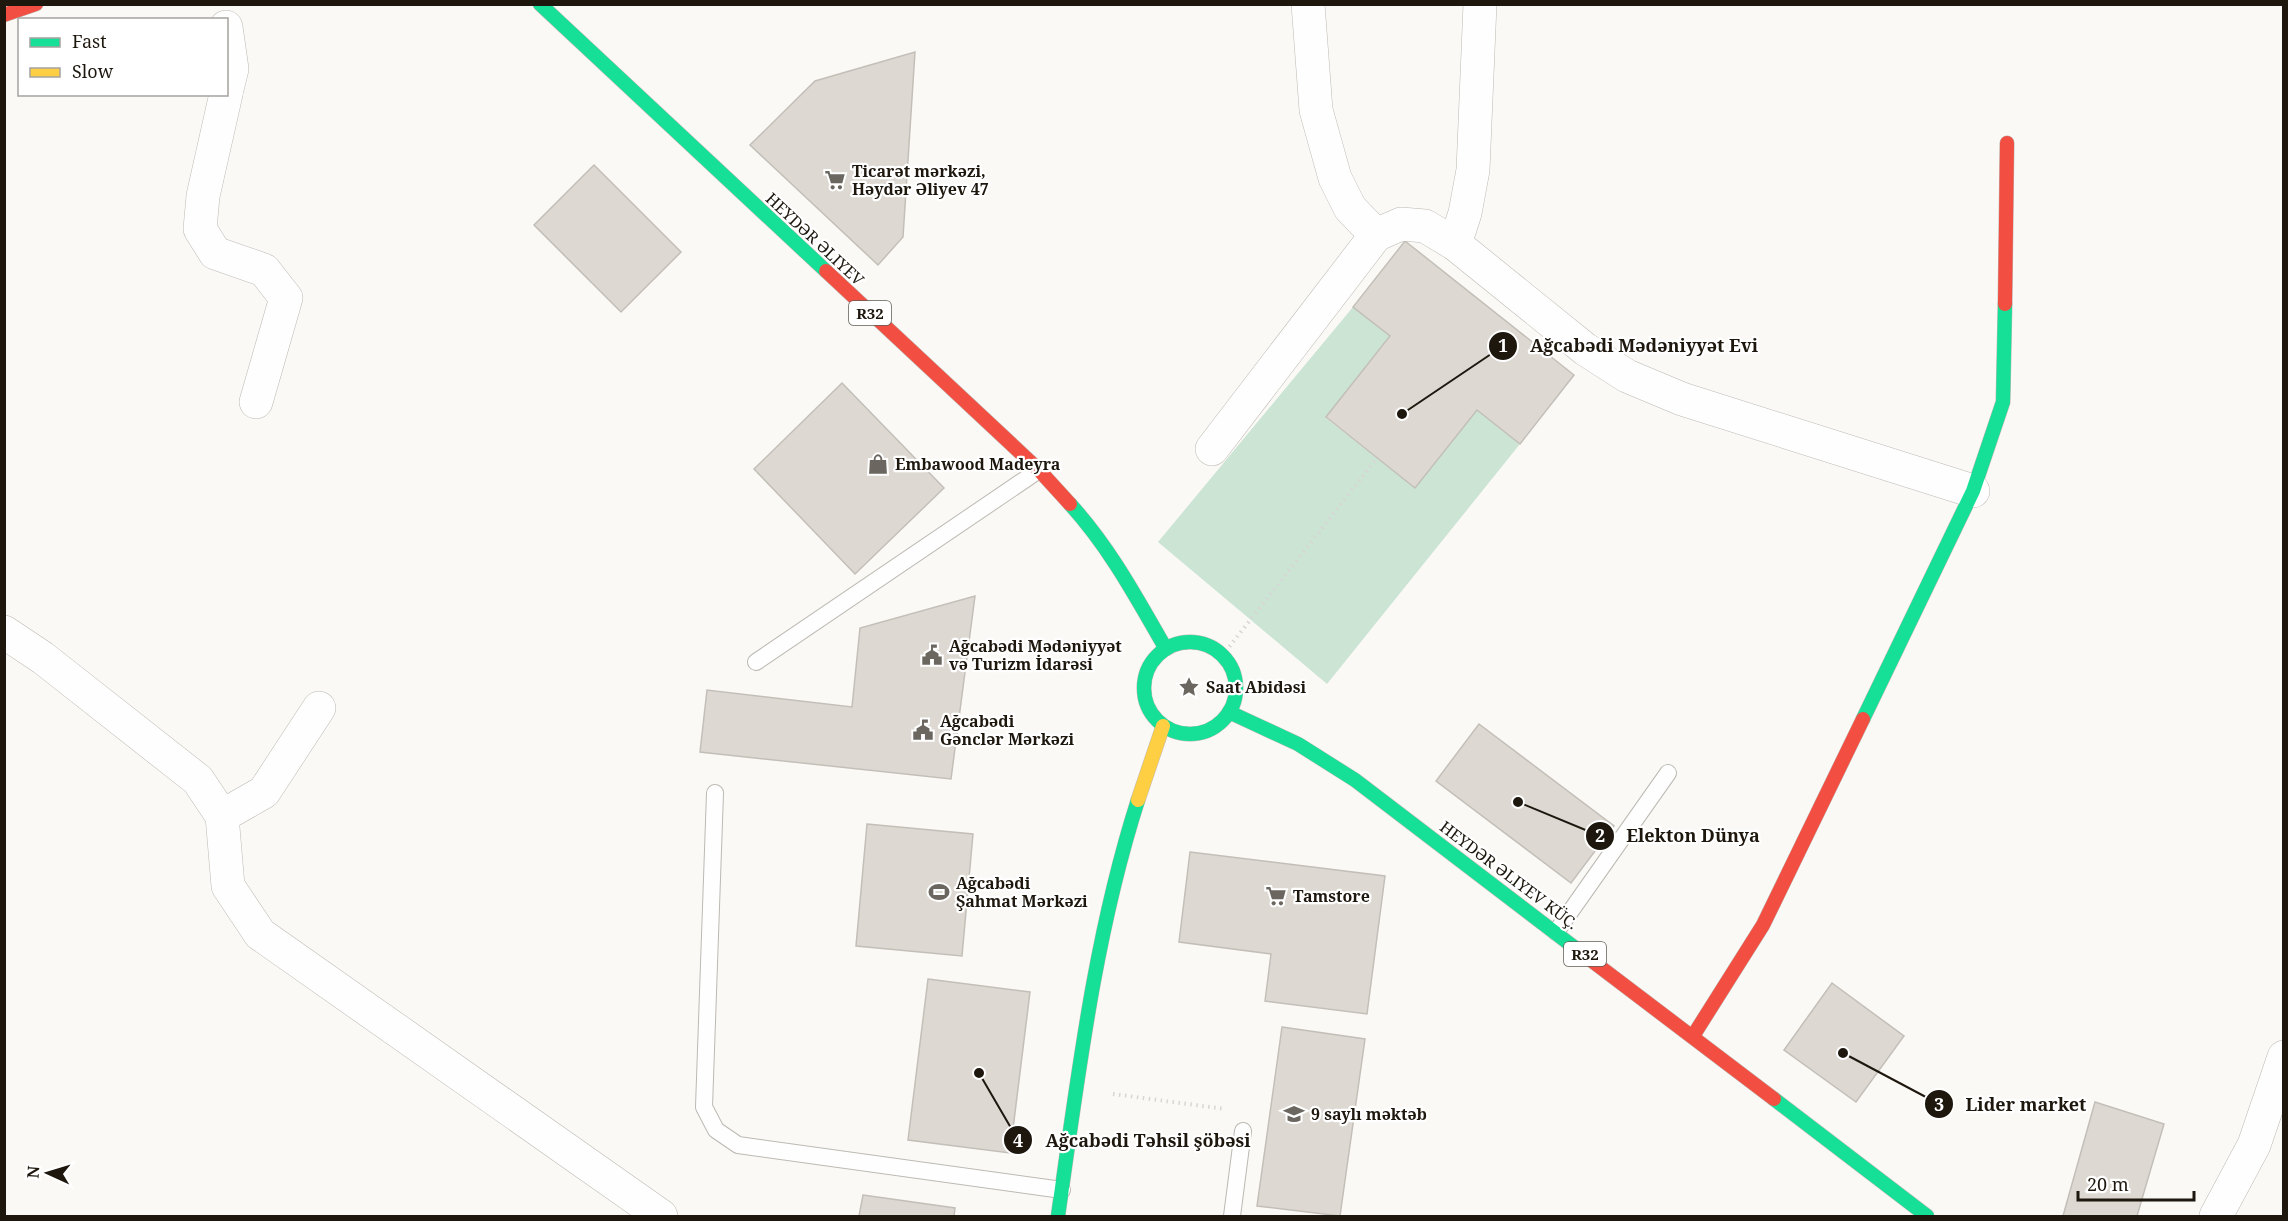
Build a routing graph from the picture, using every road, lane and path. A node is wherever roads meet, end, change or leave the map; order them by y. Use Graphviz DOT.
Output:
graph roads {
  1 [pos="36,4"];
  2 [pos="540,4"];
  3 [pos="1308,4"];
  4 [pos="1480,4"];
  5 [pos="4,15"];
  6 [pos="228,41"];
  7 [pos="228,86"];
  8 [pos="226,96"];
  9 [pos="2007,143"];
  10 [pos="1376,235"];
  11 [pos="1455,244"];
  12 [pos="256,402"];
  13 [pos="1212,449"];
  14 [pos="1377,458"];
  15 [pos="1039,470"];
  16 [pos="1973,491"];
  17 [pos="4,632"];
  18 [pos="1166,649"];
  19 [pos="1222,656"];
  20 [pos="756,662"];
  21 [pos="319,708"];
  22 [pos="1229,712"];
  23 [pos="1163,726"];
  24 [pos="1668,774"];
  25 [pos="715,793"];
  26 [pos="222,816"];
  27 [pos="1556,932"];
  28 [pos="1693,1036"];
  29 [pos="2283,1058"];
  30 [pos="1077,1090"];
  31 [pos="1236,1110"];
  32 [pos="1243,1131"];
  33 [pos="1062,1190"];
  34 [pos="661,1216"];
  35 [pos="1058,1216"];
  36 [pos="1232,1216"];
  37 [pos="1927,1216"];
  38 [pos="2216,1216"];
  1 -- 5 [label="main road"];
  2 -- 15 [label="main road, HEYDƏR ƏLIYEV / R32"];
  3 -- 10 [label="street"];
  4 -- 11 [label="street"];
  6 -- 7 [label="street"];
  8 -- 12 [label="street"];
  9 -- 16 [label="main road"];
  10 -- 11 [label="street"];
  10 -- 13 [label="street"];
  11 -- 16 [label="street"];
  14 -- 19 [label="path"];
  15 -- 18 [label="main road, HEYDƏR ƏLIYEV / R32"];
  15 -- 20 [label="lane"];
  16 -- 28 [label="main road"];
  17 -- 26 [label="street"];
  18 -- 19 [label="main road"];
  18 -- 23 [label="main road"];
  19 -- 22 [label="main road"];
  21 -- 26 [label="street"];
  22 -- 23 [label="main road"];
  22 -- 27 [label="main road, HEYDƏR ƏLIYEV KÜÇ. / R32"];
  23 -- 30 [label="main road"];
  24 -- 27 [label="lane"];
  25 -- 33 [label="lane"];
  26 -- 34 [label="street"];
  27 -- 28 [label="main road, HEYDƏR ƏLIYEV KÜÇ. / R32"];
  28 -- 37 [label="main road, HEYDƏR ƏLIYEV KÜÇ. / R32"];
  29 -- 38 [label="street"];
  30 -- 31 [label="path"];
  30 -- 33 [label="main road"];
  32 -- 36 [label="lane"];
  33 -- 35 [label="main road"];
}
